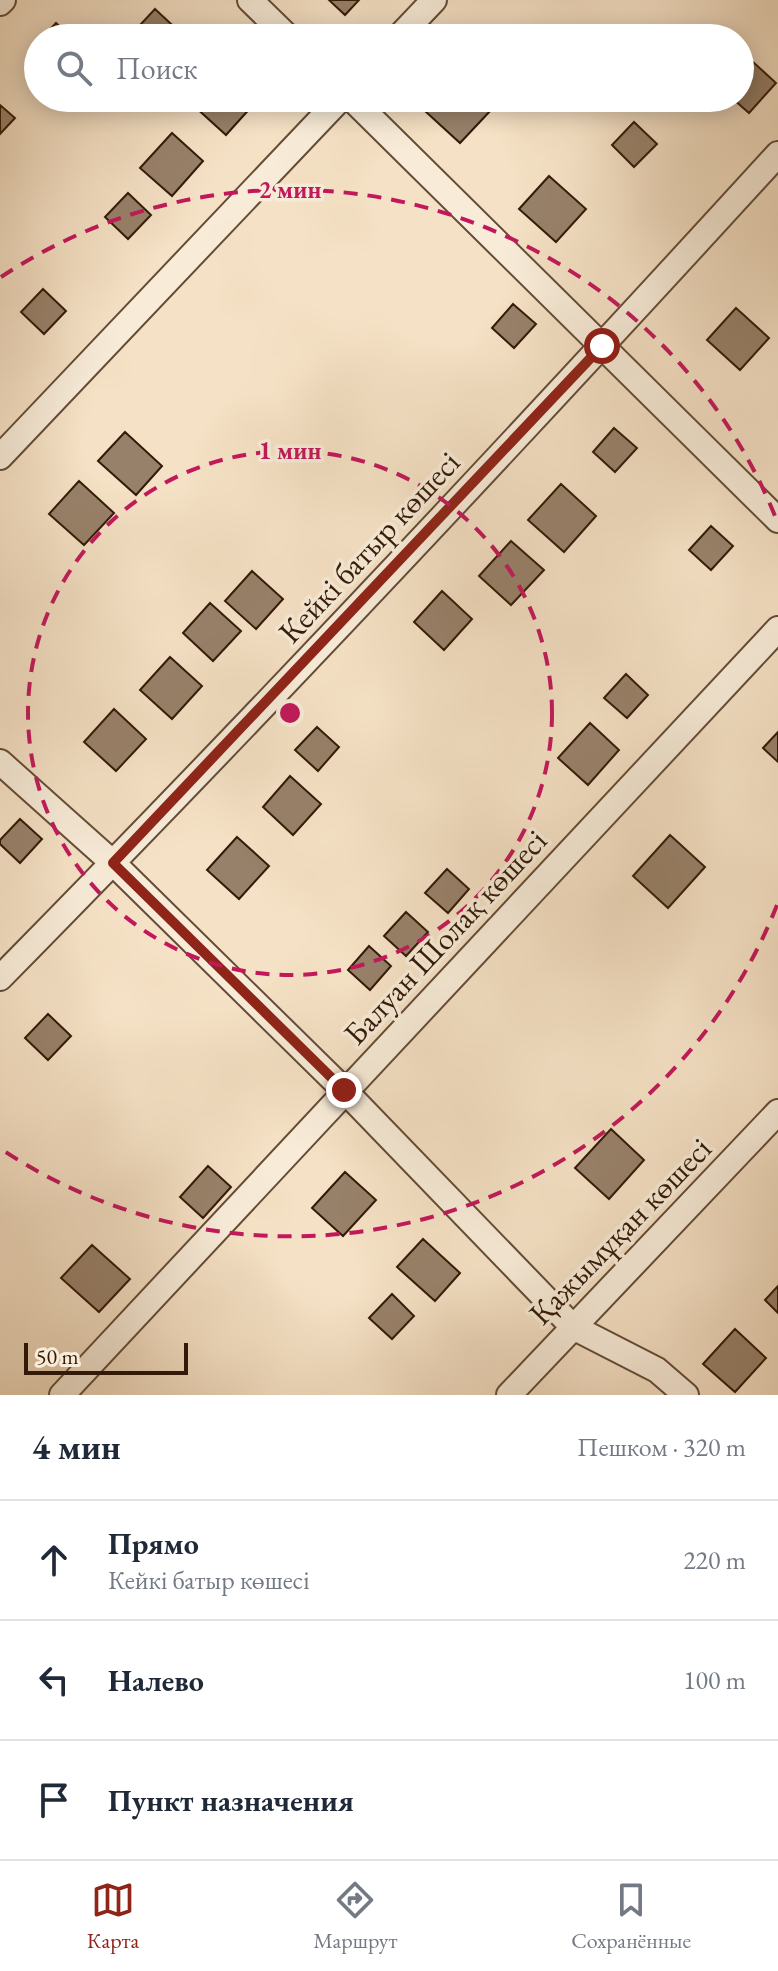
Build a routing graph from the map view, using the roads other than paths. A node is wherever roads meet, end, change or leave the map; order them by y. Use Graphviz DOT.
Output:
graph roads {
  1 [pos="250,0"];
  2 [pos="434,0"];
  3 [pos="275,24"];
  4 [pos="411,24"];
  5 [pos="328,112"];
  6 [pos="365,112"];
  7 [pos="778,154"];
  8 [pos="602,346"];
  9 [pos="0,457"];
  10 [pos="778,520"];
  11 [pos="778,629"];
  12 [pos="0,762"];
  13 [pos="113,863"];
  14 [pos="0,978"];
  15 [pos="344,1090"];
  16 [pos="778,1112"];
  17 [pos="573,1327"];
  18 [pos="62,1395"];
  19 [pos="509,1395"];
  20 [pos="686,1395"];
  1 -- 3 [label="street"];
  2 -- 4 [label="street"];
  5 -- 9 [label="street"];
  6 -- 8 [label="street"];
  7 -- 8 [label="street, Кейкі батыр көшесі"];
  8 -- 10 [label="street"];
  8 -- 13 [label="street, Кейкі батыр көшесі"];
  11 -- 15 [label="street, Балуан Шолақ көшесі"];
  12 -- 13 [label="street"];
  13 -- 14 [label="street, Кейкі батыр көшесі"];
  13 -- 15 [label="street"];
  15 -- 17 [label="street"];
  15 -- 18 [label="street, Балуан Шолақ көшесі"];
  16 -- 17 [label="street, Қажымұқан көшесі"];
  17 -- 19 [label="street, Қажымұқан көшесі"];
  17 -- 20 [label="street"];
}
